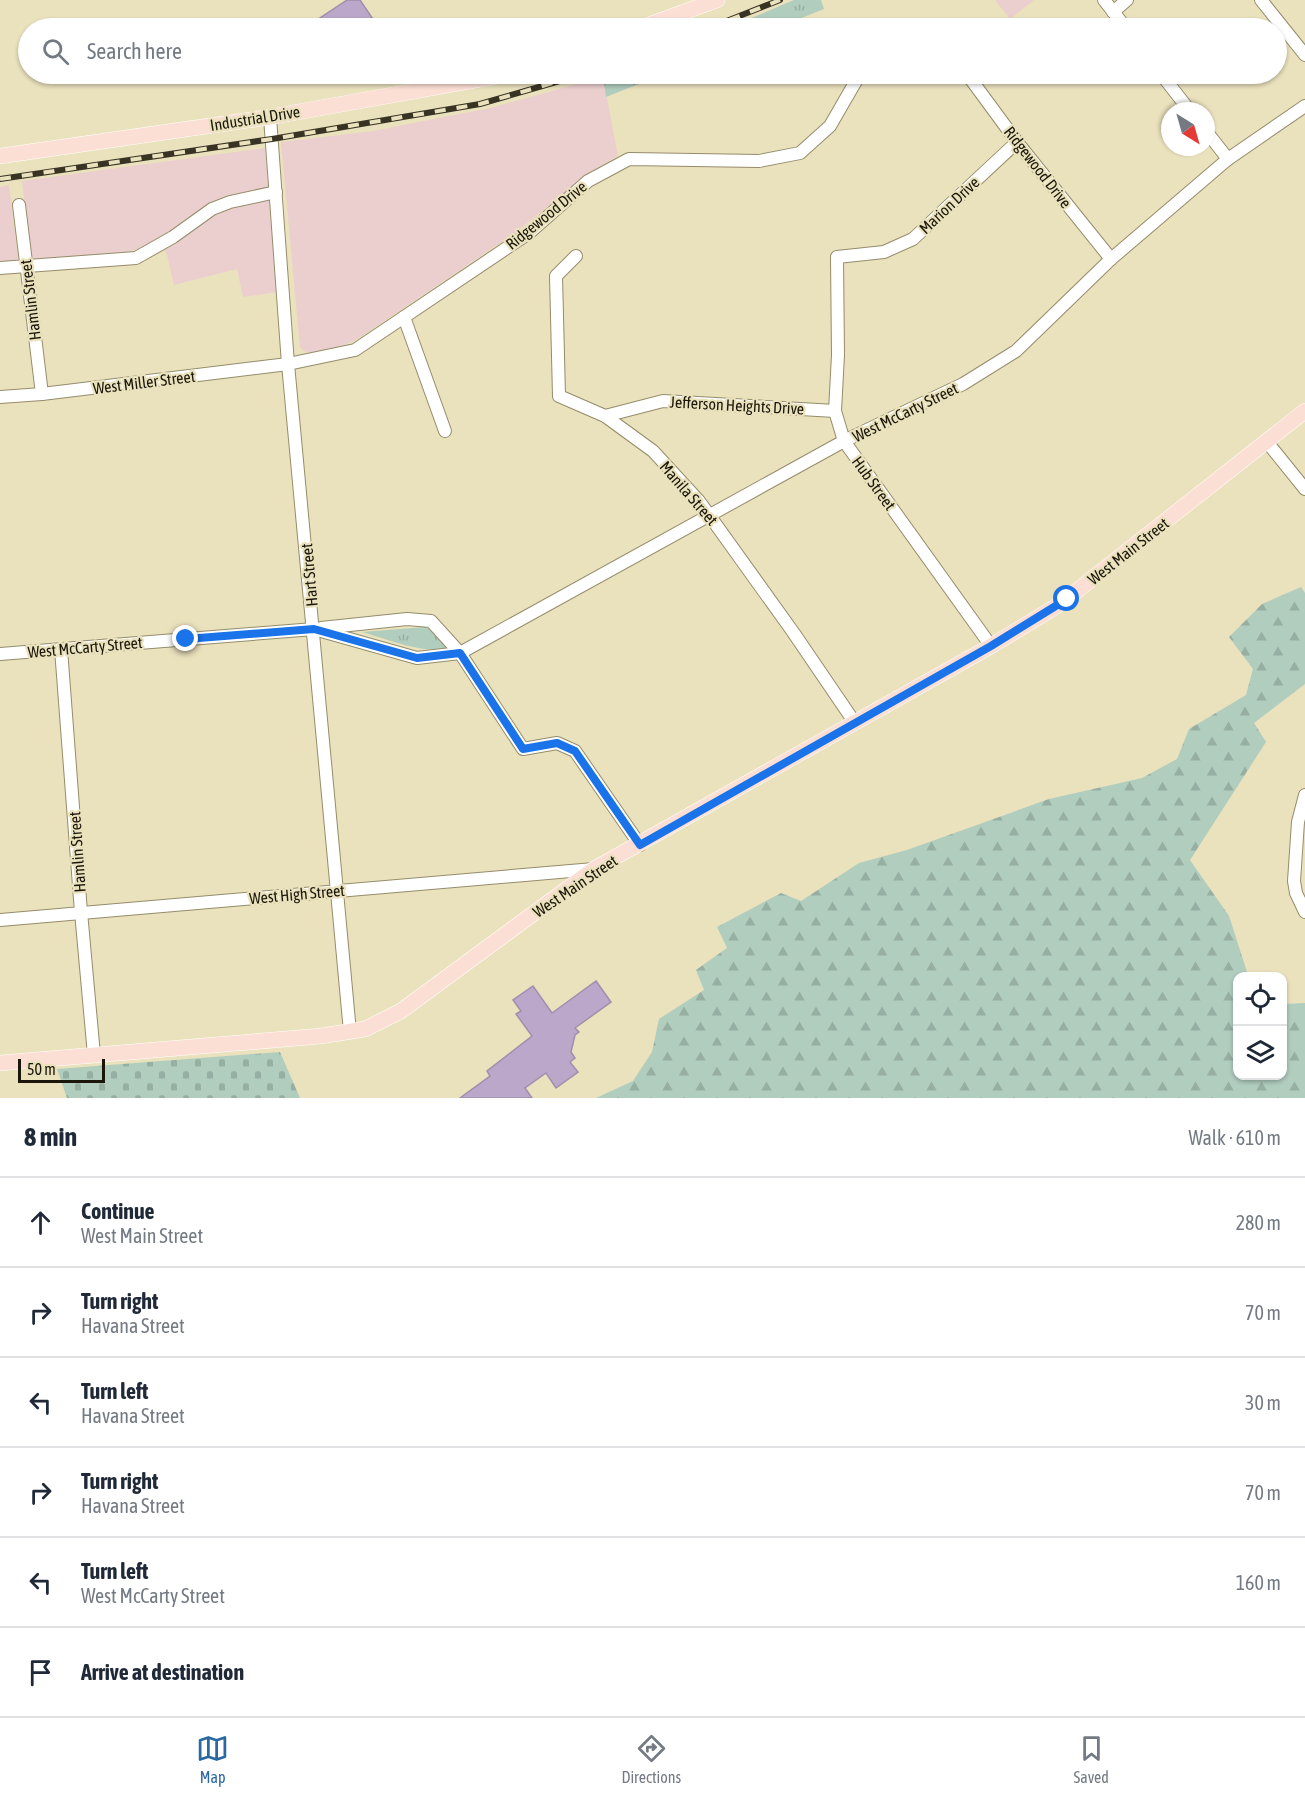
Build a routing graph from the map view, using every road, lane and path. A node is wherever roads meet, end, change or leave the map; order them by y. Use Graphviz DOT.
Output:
graph roads {
  1 [pos="717,0"];
  2 [pos="1104,0"];
  3 [pos="1127,0"];
  4 [pos="1261,0"];
  5 [pos="1113,12"];
  6 [pos="668,18"];
  7 [pos="1118,18"];
  8 [pos="1275,18"];
  9 [pos="1287,32"];
  10 [pos="1305,55"];
  11 [pos="453,84"];
  12 [pos="854,84"];
  13 [pos="974,84"];
  14 [pos="1169,84"];
  15 [pos="1183,102"];
  16 [pos="1305,106"];
  17 [pos="270,117"];
  18 [pos="1017,142"];
  19 [pos="1215,142"];
  20 [pos="0,156"];
  21 [pos="1228,159"];
  22 [pos="276,192"];
  23 [pos="19,205"];
  24 [pos="576,256"];
  25 [pos="837,257"];
  26 [pos="1111,259"];
  27 [pos="25,266"];
  28 [pos="0,268"];
  29 [pos="404,317"];
  30 [pos="288,364"];
  31 [pos="42,394"];
  32 [pos="0,397"];
  33 [pos="834,411"];
  34 [pos="1305,411"];
  35 [pos="605,416"];
  36 [pos="445,432"];
  37 [pos="844,441"];
  38 [pos="1267,442"];
  39 [pos="1305,489"];
  40 [pos="710,515"];
  41 [pos="314,629"];
  42 [pos="991,646"];
  43 [pos="61,649"];
  44 [pos="460,653"];
  45 [pos="0,654"];
  46 [pos="855,723"];
  47 [pos="1305,795"];
  48 [pos="640,845"];
  49 [pos="594,869"];
  50 [pos="338,890"];
  51 [pos="81,912"];
  52 [pos="1305,912"];
  53 [pos="0,920"];
  54 [pos="350,1032"];
  55 [pos="94,1055"];
  56 [pos="0,1063"];
  1 -- 6 [label="main road"];
  2 -- 5 [label="street"];
  3 -- 5 [label="street"];
  4 -- 8 [label="street"];
  5 -- 7 [label="street"];
  9 -- 10 [label="street"];
  11 -- 17 [label="main road, Industrial Drive"];
  12 -- 29 [label="street, Ridgewood Drive"];
  13 -- 18 [label="street, Ridgewood Drive"];
  14 -- 15 [label="street"];
  16 -- 21 [label="street, West McCarty Street"];
  17 -- 20 [label="main road, Industrial Drive"];
  17 -- 22 [label="street, Hart Street"];
  18 -- 25 [label="street, Marion Drive"];
  18 -- 26 [label="street, Ridgewood Drive"];
  19 -- 21 [label="street"];
  21 -- 26 [label="street, West McCarty Street"];
  22 -- 27 [label="street"];
  22 -- 30 [label="street, Hart Street"];
  23 -- 27 [label="street, Hamlin Street"];
  24 -- 35 [label="street, Manila Street"];
  25 -- 33 [label="street, Hub Street"];
  26 -- 37 [label="street, West McCarty Street"];
  27 -- 28 [label="street"];
  27 -- 31 [label="street, Hamlin Street"];
  29 -- 30 [label="street, Ridgewood Drive"];
  29 -- 36 [label="street"];
  30 -- 31 [label="street, West Miller Street"];
  30 -- 41 [label="street, Hart Street"];
  31 -- 32 [label="street, West Miller Street"];
  33 -- 35 [label="street, Jefferson Heights Drive"];
  33 -- 37 [label="street, Hub Street"];
  34 -- 38 [label="main road, West Main Street"];
  35 -- 40 [label="street, Manila Street"];
  37 -- 40 [label="street, West McCarty Street"];
  37 -- 42 [label="street, Hub Street"];
  38 -- 39 [label="street"];
  38 -- 42 [label="main road, West Main Street"];
  40 -- 44 [label="street, West McCarty Street"];
  40 -- 46 [label="street, Manila Street"];
  41 -- 43 [label="street, West McCarty Street"];
  41 -- 44 [label="street, West McCarty Street"];
  41 -- 44 [label="street, West McCarty Street"];
  41 -- 50 [label="street, Hart Street"];
  42 -- 46 [label="main road, West Main Street"];
  43 -- 45 [label="street, West McCarty Street"];
  43 -- 51 [label="street, Hamlin Street"];
  44 -- 48 [label="street"];
  46 -- 48 [label="main road, West Main Street"];
  47 -- 52 [label="street"];
  48 -- 49 [label="main road, West Main Street"];
  49 -- 50 [label="street, West High Street"];
  49 -- 54 [label="main road, West Main Street"];
  50 -- 51 [label="street, West High Street"];
  50 -- 54 [label="street, Hart Street"];
  51 -- 53 [label="street, West High Street"];
  51 -- 55 [label="street, Hamlin Street"];
  54 -- 55 [label="main road, West Main Street"];
  55 -- 56 [label="main road, West Main Street"];
}
